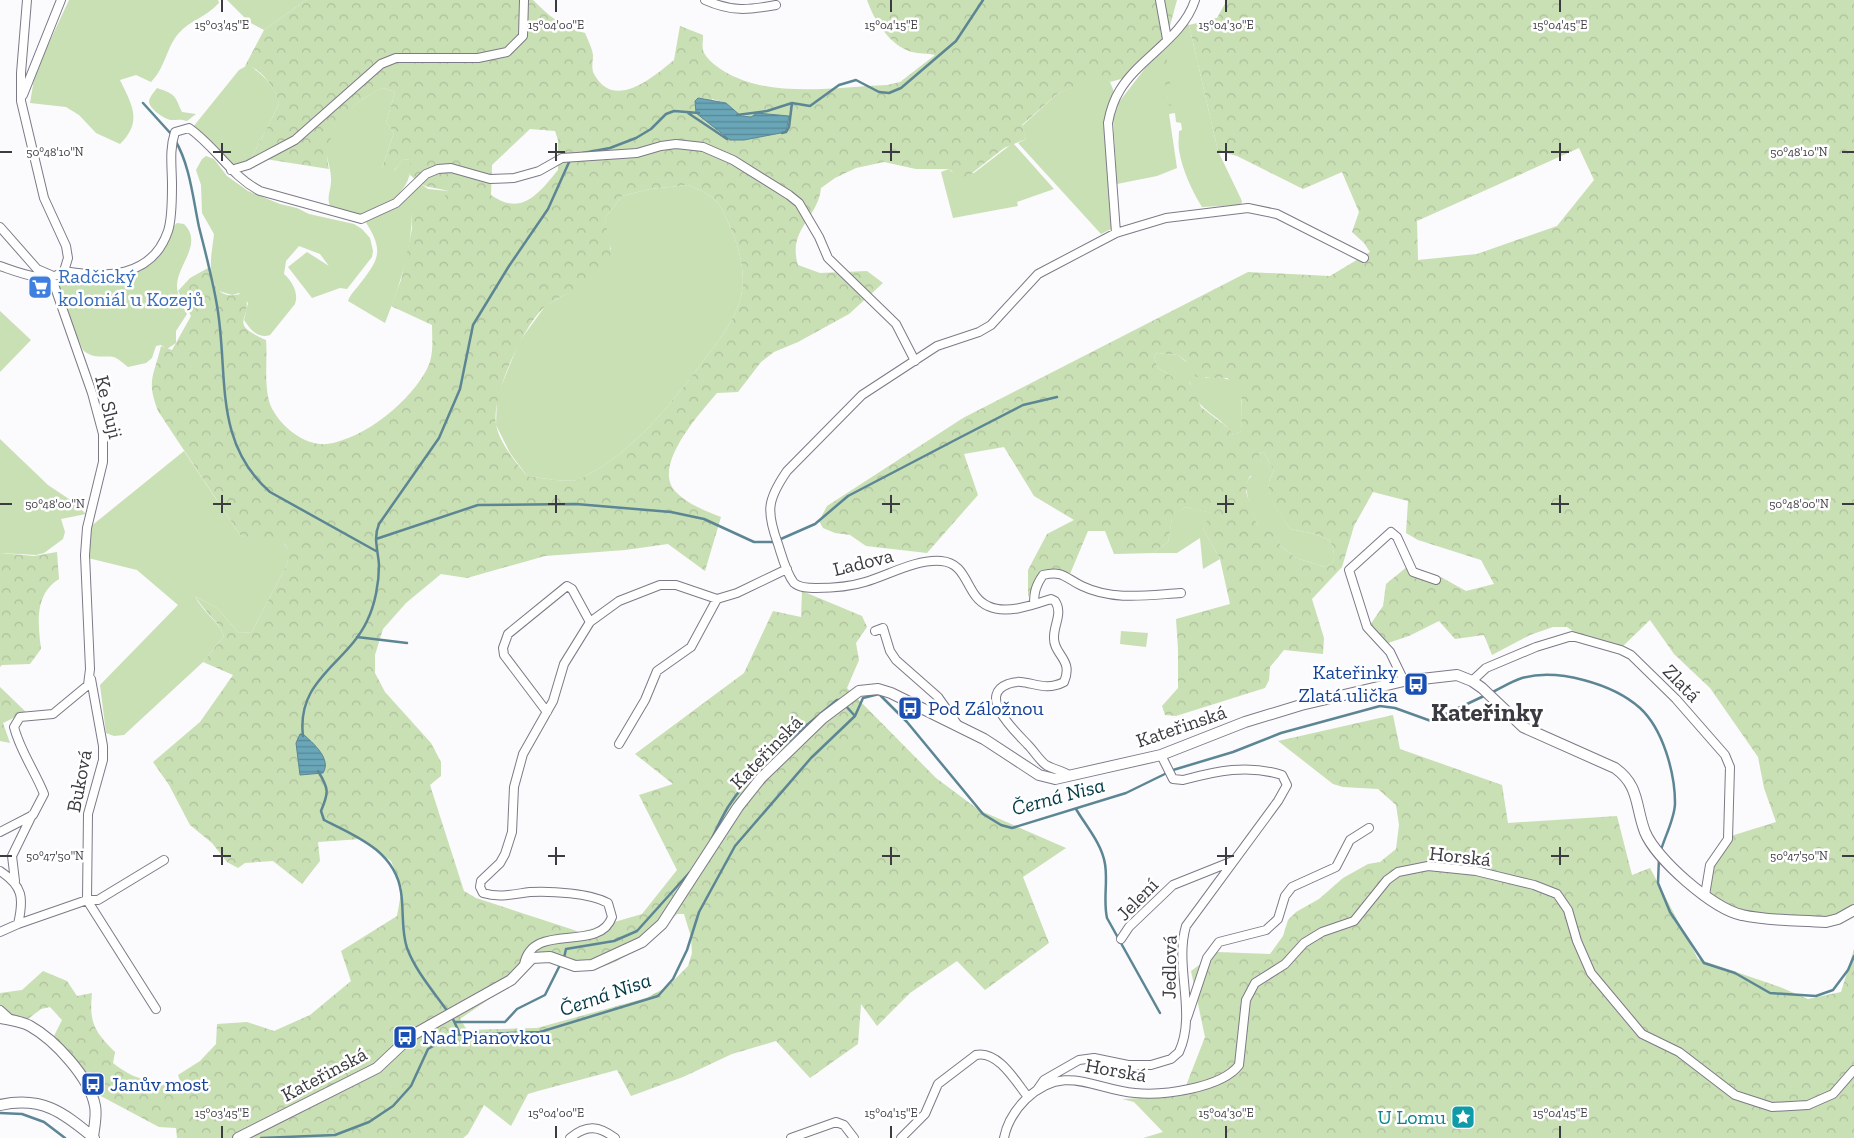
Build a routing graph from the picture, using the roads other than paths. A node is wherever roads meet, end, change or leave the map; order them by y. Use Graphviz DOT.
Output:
graph roads {
  1 [pos="28,0"];
  2 [pos="62,0"];
  3 [pos="524,0"];
  4 [pos="705,0"];
  5 [pos="1160,0"];
  6 [pos="1195,0"];
  7 [pos="776,5"];
  8 [pos="1167,39"];
  9 [pos="21,102"];
  10 [pos="231,170"];
  11 [pos="0,228"];
  12 [pos="1116,233"];
  13 [pos="1364,258"];
  14 [pos="0,266"];
  15 [pos="64,271"];
  16 [pos="51,276"];
  17 [pos="915,362"];
  18 [pos="787,569"];
  19 [pos="1436,580"];
  20 [pos="1181,593"];
  21 [pos="717,599"];
  22 [pos="1034,604"];
  23 [pos="590,622"];
  24 [pos="875,631"];
  25 [pos="90,669"];
  26 [pos="1404,681"];
  27 [pos="1472,681"];
  28 [pos="547,712"];
  29 [pos="957,724"];
  30 [pos="619,744"];
  31 [pos="1163,759"];
  32 [pos="1070,776"];
  33 [pos="33,815"];
  34 [pos="1369,828"];
  35 [pos="0,832"];
  36 [pos="164,860"];
  37 [pos="1233,861"];
  38 [pos="0,871"];
  39 [pos="15,881"];
  40 [pos="1705,895"];
  41 [pos="87,900"];
  42 [pos="1854,910"];
  43 [pos="18,924"];
  44 [pos="0,932"];
  45 [pos="1121,939"];
  46 [pos="524,965"];
  47 [pos="156,1009"];
  48 [pos="0,1010"];
  49 [pos="0,1018"];
  50 [pos="11,1020"];
  51 [pos="1185,1024"];
  52 [pos="1854,1070"];
  53 [pos="1037,1090"];
  54 [pos="1028,1098"];
  55 [pos="0,1105"];
  56 [pos="93,1138"];
  57 [pos="238,1138"];
  58 [pos="570,1138"];
  59 [pos="615,1138"];
  60 [pos="791,1138"];
  61 [pos="854,1138"];
  62 [pos="901,1138"];
  63 [pos="1004,1138"];
  1 -- 9 [label="street"];
  2 -- 9 [label="street"];
  3 -- 10 [label="street"];
  4 -- 7 [label="street"];
  5 -- 8 [label="street"];
  6 -- 8 [label="street"];
  8 -- 12 [label="street"];
  9 -- 15 [label="street"];
  10 -- 15 [label="street"];
  10 -- 17 [label="street"];
  11 -- 16 [label="street"];
  12 -- 13 [label="street, Ladova"];
  12 -- 17 [label="street, Ladova"];
  14 -- 16 [label="street"];
  15 -- 16 [label="street"];
  16 -- 25 [label="street, Ke Sluji"];
  17 -- 18 [label="street, Ladova"];
  18 -- 21 [label="street"];
  18 -- 22 [label="street, Ladova"];
  19 -- 26 [label="street"];
  20 -- 22 [label="street"];
  21 -- 23 [label="street"];
  21 -- 30 [label="street"];
  22 -- 32 [label="street, Ladova"];
  23 -- 28 [label="street"];
  23 -- 28 [label="street"];
  24 -- 29 [label="street"];
  25 -- 33 [label="street, Ke Sluji"];
  25 -- 41 [label="street, Buková"];
  26 -- 27 [label="street, Kateřinská"];
  26 -- 31 [label="street, Kateřinská"];
  27 -- 40 [label="street, Kateřinská"];
  27 -- 40 [label="street, Zlatá"];
  28 -- 46 [label="street"];
  29 -- 32 [label="street, Kateřinská"];
  29 -- 46 [label="street, Kateřinská"];
  31 -- 32 [label="street, Kateřinská"];
  31 -- 37 [label="street, Jedlová"];
  33 -- 35 [label="street"];
  33 -- 39 [label="street, Ke Sluji"];
  34 -- 51 [label="street"];
  36 -- 41 [label="street"];
  37 -- 45 [label="street, Jelení"];
  37 -- 51 [label="street, Jedlová"];
  38 -- 39 [label="street"];
  39 -- 43 [label="street, Ke Sluji"];
  40 -- 42 [label="street, Kateřinská"];
  41 -- 43 [label="street"];
  41 -- 47 [label="street"];
  43 -- 44 [label="street"];
  46 -- 57 [label="street, Kateřinská"];
  48 -- 50 [label="street"];
  49 -- 50 [label="street"];
  50 -- 56 [label="street"];
  51 -- 53 [label="street, Jedlová"];
  52 -- 53 [label="street, Horská"];
  53 -- 54 [label="street, Horská"];
  54 -- 62 [label="street"];
  54 -- 63 [label="street, Horská"];
  55 -- 56 [label="street"];
  58 -- 59 [label="street"];
  60 -- 61 [label="street"];
}
